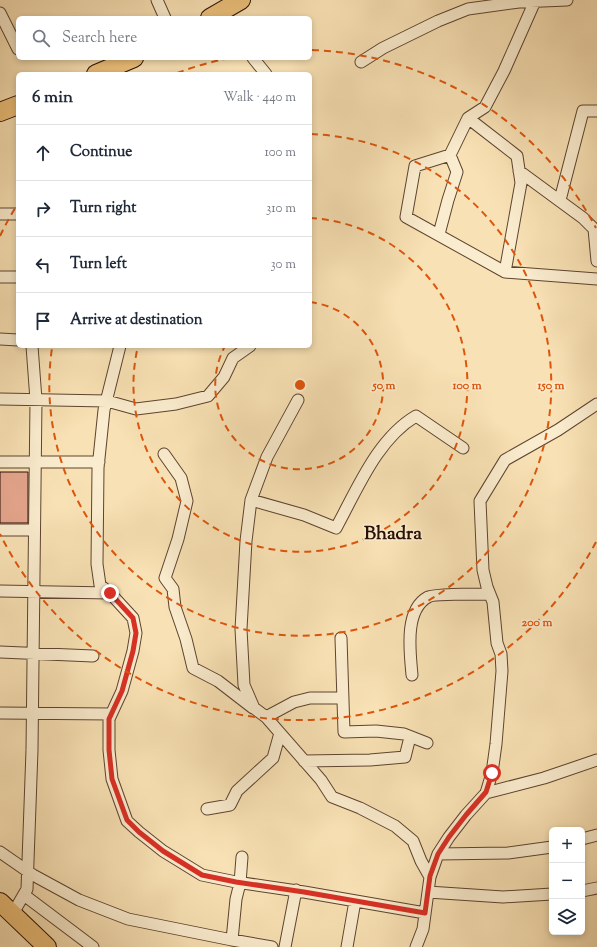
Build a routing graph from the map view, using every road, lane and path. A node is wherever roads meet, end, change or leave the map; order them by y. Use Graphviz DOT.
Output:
graph roads {
  1 [pos="157,0"];
  2 [pos="241,0"];
  3 [pos="567,0"];
  4 [pos="519,1"];
  5 [pos="535,2"];
  6 [pos="0,13"];
  7 [pos="164,16"];
  8 [pos="215,16"];
  9 [pos="16,44"];
  10 [pos="129,60"];
  11 [pos="255,60"];
  12 [pos="361,62"];
  13 [pos="101,72"];
  14 [pos="264,72"];
  15 [pos="16,106"];
  16 [pos="597,111"];
  17 [pos="0,112"];
  18 [pos="468,118"];
  19 [pos="450,155"];
  20 [pos="519,171"];
  21 [pos="560,200"];
  22 [pos="0,214"];
  23 [pos="16,214"];
  24 [pos="439,234"];
  25 [pos="597,261"];
  26 [pos="505,272"];
  27 [pos="0,277"];
  28 [pos="16,278"];
  29 [pos="597,279"];
  30 [pos="0,339"];
  31 [pos="16,340"];
  32 [pos="32,348"];
  33 [pos="119,348"];
  34 [pos="247,348"];
  35 [pos="0,399"];
  36 [pos="36,400"];
  37 [pos="298,400"];
  38 [pos="106,401"];
  39 [pos="597,404"];
  40 [pos="463,448"];
  41 [pos="164,454"];
  42 [pos="0,462"];
  43 [pos="35,462"];
  44 [pos="99,462"];
  45 [pos="251,500"];
  46 [pos="0,530"];
  47 [pos="34,530"];
  48 [pos="0,591"];
  49 [pos="33,592"];
  50 [pos="110,593"];
  51 [pos="489,594"];
  52 [pos="341,638"];
  53 [pos="0,652"];
  54 [pos="33,653"];
  55 [pos="93,656"];
  56 [pos="412,675"];
  57 [pos="343,698"];
  58 [pos="254,708"];
  59 [pos="0,713"];
  60 [pos="33,713"];
  61 [pos="111,714"];
  62 [pos="266,717"];
  63 [pos="280,733"];
  64 [pos="410,736"];
  65 [pos="427,743"];
  66 [pos="597,760"];
  67 [pos="304,761"];
  68 [pos="486,792"];
  69 [pos="206,809"];
  70 [pos="597,835"];
  71 [pos="585,838"];
  72 [pos="549,847"];
  73 [pos="0,852"];
  74 [pos="438,854"];
  75 [pos="242,857"];
  76 [pos="28,871"];
  77 [pos="430,876"];
  78 [pos="240,883"];
  79 [pos="597,888"];
  80 [pos="296,890"];
  81 [pos="585,890"];
  82 [pos="428,892"];
  83 [pos="549,894"];
  84 [pos="24,895"];
  85 [pos="356,901"];
  86 [pos="6,909"];
  87 [pos="425,913"];
  88 [pos="232,940"];
  89 [pos="47,947"];
  90 [pos="93,947"];
  91 [pos="272,947"];
  92 [pos="285,947"];
  93 [pos="347,947"];
  94 [pos="416,947"];
  1 -- 7 [label="street"];
  2 -- 8 [label="main road"];
  3 -- 5 [label="street"];
  4 -- 5 [label="street"];
  4 -- 12 [label="street"];
  5 -- 18 [label="street"];
  6 -- 9 [label="street"];
  10 -- 13 [label="main road"];
  11 -- 14 [label="street"];
  15 -- 17 [label="main road"];
  16 -- 21 [label="street"];
  18 -- 19 [label="street"];
  18 -- 20 [label="street"];
  19 -- 24 [label="street"];
  19 -- 24 [label="street"];
  20 -- 21 [label="street"];
  20 -- 26 [label="street"];
  21 -- 25 [label="street"];
  22 -- 23 [label="street"];
  24 -- 26 [label="street"];
  26 -- 29 [label="street"];
  27 -- 28 [label="street"];
  30 -- 31 [label="street"];
  32 -- 36 [label="street"];
  33 -- 38 [label="street"];
  34 -- 38 [label="street"];
  35 -- 36 [label="street"];
  36 -- 38 [label="street"];
  36 -- 43 [label="street"];
  37 -- 45 [label="street"];
  38 -- 44 [label="street"];
  39 -- 51 [label="street"];
  40 -- 45 [label="street"];
  41 -- 58 [label="street"];
  42 -- 43 [label="street"];
  43 -- 44 [label="street"];
  43 -- 47 [label="street"];
  44 -- 50 [label="street"];
  45 -- 58 [label="street"];
  46 -- 47 [label="street"];
  47 -- 49 [label="street"];
  48 -- 49 [label="street"];
  49 -- 50 [label="street"];
  49 -- 54 [label="street"];
  50 -- 61 [label="street"];
  51 -- 56 [label="street"];
  51 -- 68 [label="street"];
  52 -- 57 [label="street"];
  53 -- 54 [label="street"];
  54 -- 55 [label="street"];
  54 -- 60 [label="street"];
  57 -- 62 [label="street"];
  57 -- 64 [label="street"];
  58 -- 62 [label="street"];
  59 -- 60 [label="street"];
  60 -- 61 [label="street"];
  60 -- 76 [label="street"];
  61 -- 78 [label="street"];
  62 -- 63 [label="street"];
  63 -- 67 [label="street"];
  63 -- 69 [label="street"];
  64 -- 65 [label="street"];
  64 -- 67 [label="street"];
  66 -- 68 [label="street"];
  67 -- 77 [label="street"];
  68 -- 74 [label="street"];
  70 -- 71 [label="street"];
  72 -- 74 [label="street"];
  73 -- 76 [label="street"];
  74 -- 77 [label="street"];
  75 -- 78 [label="street"];
  76 -- 84 [label="street"];
  76 -- 88 [label="street"];
  77 -- 82 [label="street"];
  78 -- 80 [label="street"];
  78 -- 88 [label="street"];
  79 -- 81 [label="street"];
  80 -- 85 [label="street"];
  80 -- 92 [label="street"];
  82 -- 83 [label="street"];
  82 -- 87 [label="street"];
  84 -- 86 [label="street"];
  84 -- 90 [label="street"];
  85 -- 87 [label="street"];
  85 -- 93 [label="street"];
  86 -- 89 [label="main road"];
  87 -- 94 [label="street"];
  88 -- 91 [label="street"];
}
